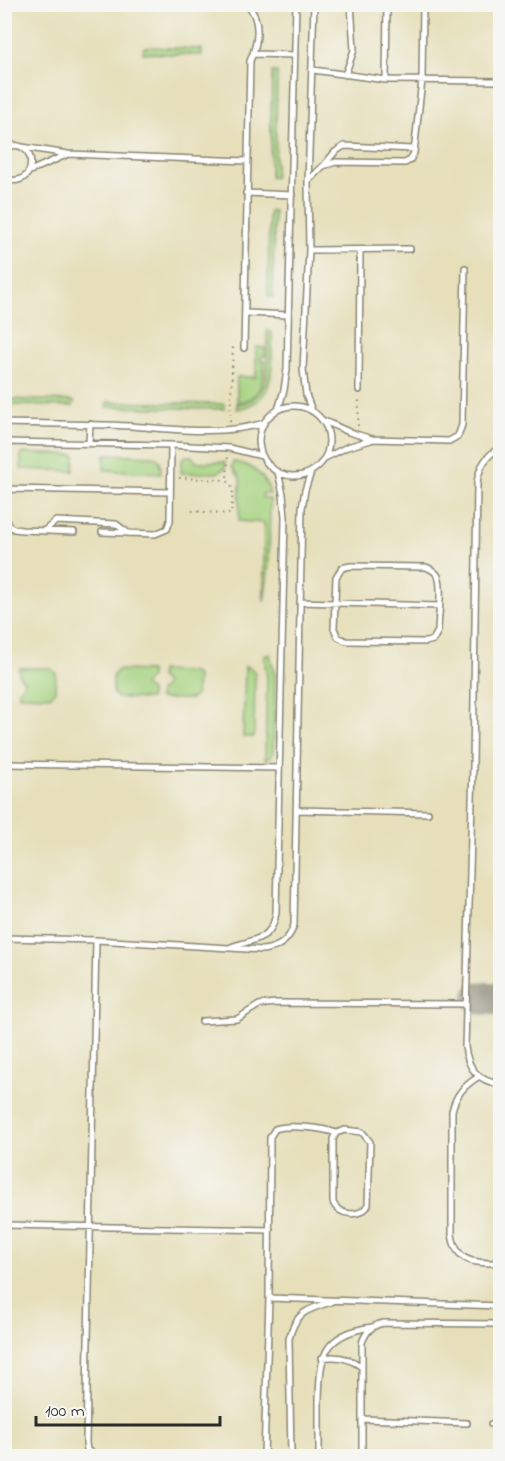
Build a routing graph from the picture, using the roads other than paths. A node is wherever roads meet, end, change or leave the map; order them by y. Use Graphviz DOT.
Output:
graph roads {
  1 [pos="247,4"];
  2 [pos="296,4"];
  3 [pos="314,4"];
  4 [pos="351,4"];
  5 [pos="387,4"];
  6 [pos="423,4"];
  7 [pos="253,54"];
  8 [pos="295,55"];
  9 [pos="313,70"];
  10 [pos="345,75"];
  11 [pos="386,80"];
  12 [pos="422,80"];
  13 [pos="501,81"];
  14 [pos="4,147"];
  15 [pos="22,147"];
  16 [pos="414,149"];
  17 [pos="68,154"];
  18 [pos="247,161"];
  19 [pos="323,166"];
  20 [pos="30,171"];
  21 [pos="4,178"];
  22 [pos="308,182"];
  23 [pos="246,193"];
  24 [pos="292,195"];
  25 [pos="410,249"];
  26 [pos="309,250"];
  27 [pos="360,251"];
  28 [pos="465,268"];
  29 [pos="245,314"];
  30 [pos="288,315"];
  31 [pos="244,348"];
  32 [pos="359,390"];
  33 [pos="278,410"];
  34 [pos="312,411"];
  35 [pos="322,420"];
  36 [pos="4,423"];
  37 [pos="264,423"];
  38 [pos="90,424"];
  39 [pos="372,439"];
  40 [pos="6,442"];
  41 [pos="89,443"];
  42 [pos="171,445"];
  43 [pos="501,448"];
  44 [pos="262,456"];
  45 [pos="325,458"];
  46 [pos="278,472"];
  47 [pos="311,472"];
  48 [pos="6,489"];
  49 [pos="170,492"];
  50 [pos="44,531"];
  51 [pos="74,532"];
  52 [pos="102,532"];
  53 [pos="129,533"];
  54 [pos="300,602"];
  55 [pos="335,603"];
  56 [pos="439,606"];
  57 [pos="4,764"];
  58 [pos="279,768"];
  59 [pos="296,810"];
  60 [pos="428,813"];
  61 [pos="4,938"];
  62 [pos="96,940"];
  63 [pos="230,948"];
  64 [pos="466,1004"];
  65 [pos="202,1021"];
  66 [pos="478,1077"];
  67 [pos="501,1084"];
  68 [pos="336,1133"];
  69 [pos="4,1225"];
  70 [pos="90,1226"];
  71 [pos="270,1230"];
  72 [pos="501,1263"];
  73 [pos="269,1298"];
  74 [pos="338,1300"];
  75 [pos="501,1306"];
  76 [pos="501,1324"];
  77 [pos="372,1327"];
  78 [pos="322,1358"];
  79 [pos="362,1367"];
  80 [pos="363,1419"];
  81 [pos="467,1423"];
  82 [pos="491,1424"];
  83 [pos="501,1425"];
  84 [pos="96,1456"];
  85 [pos="264,1456"];
  86 [pos="291,1456"];
  87 [pos="319,1456"];
  88 [pos="362,1456"];
  1 -- 7 [label="lane"];
  2 -- 8 [label="lane"];
  3 -- 9 [label="lane"];
  4 -- 10 [label="lane"];
  5 -- 11 [label="lane"];
  6 -- 12 [label="lane"];
  7 -- 8 [label="lane"];
  7 -- 18 [label="lane"];
  8 -- 24 [label="lane"];
  9 -- 10 [label="lane"];
  9 -- 22 [label="lane"];
  10 -- 11 [label="lane"];
  11 -- 12 [label="lane"];
  12 -- 13 [label="lane"];
  12 -- 16 [label="lane"];
  14 -- 15 [label="lane"];
  15 -- 17 [label="lane"];
  15 -- 20 [label="lane"];
  16 -- 19 [label="lane"];
  16 -- 19 [label="lane"];
  17 -- 18 [label="lane"];
  17 -- 20 [label="lane"];
  18 -- 23 [label="lane"];
  19 -- 22 [label="lane"];
  20 -- 21 [label="lane"];
  22 -- 26 [label="lane"];
  23 -- 24 [label="lane"];
  23 -- 29 [label="lane"];
  24 -- 30 [label="lane"];
  25 -- 27 [label="lane"];
  26 -- 27 [label="lane"];
  26 -- 34 [label="lane"];
  27 -- 32 [label="lane"];
  28 -- 39 [label="lane"];
  29 -- 30 [label="lane"];
  29 -- 31 [label="lane"];
  30 -- 33 [label="lane"];
  33 -- 34 [label="lane"];
  33 -- 37 [label="lane"];
  34 -- 35 [label="lane"];
  35 -- 39 [label="lane"];
  35 -- 45 [label="lane"];
  36 -- 38 [label="lane"];
  37 -- 38 [label="lane"];
  37 -- 44 [label="lane"];
  38 -- 41 [label="lane"];
  39 -- 45 [label="lane"];
  40 -- 41 [label="lane"];
  40 -- 48 [label="lane"];
  41 -- 42 [label="lane"];
  42 -- 44 [label="lane"];
  42 -- 49 [label="lane"];
  43 -- 64 [label="lane"];
  44 -- 46 [label="lane"];
  45 -- 47 [label="lane"];
  46 -- 47 [label="lane"];
  46 -- 58 [label="lane"];
  47 -- 54 [label="lane"];
  48 -- 49 [label="lane"];
  48 -- 50 [label="lane"];
  49 -- 53 [label="lane"];
  50 -- 51 [label="lane"];
  50 -- 53 [label="lane"];
  52 -- 53 [label="lane"];
  54 -- 55 [label="lane"];
  54 -- 59 [label="lane"];
  55 -- 56 [label="lane"];
  55 -- 56 [label="lane"];
  55 -- 56 [label="lane"];
  57 -- 58 [label="lane"];
  58 -- 63 [label="lane"];
  59 -- 60 [label="lane"];
  59 -- 63 [label="lane"];
  61 -- 62 [label="lane"];
  62 -- 63 [label="lane"];
  62 -- 70 [label="lane"];
  64 -- 65 [label="lane"];
  64 -- 66 [label="lane"];
  66 -- 67 [label="lane"];
  66 -- 72 [label="lane"];
  68 -- 68 [label="lane"];
  68 -- 71 [label="lane"];
  69 -- 70 [label="lane"];
  70 -- 71 [label="lane"];
  70 -- 84 [label="lane"];
  71 -- 73 [label="lane"];
  73 -- 74 [label="lane"];
  73 -- 85 [label="lane"];
  74 -- 75 [label="lane"];
  74 -- 86 [label="lane"];
  76 -- 77 [label="lane"];
  77 -- 78 [label="lane"];
  77 -- 79 [label="lane"];
  78 -- 79 [label="lane"];
  78 -- 87 [label="lane"];
  79 -- 80 [label="lane"];
  80 -- 81 [label="lane"];
  80 -- 88 [label="lane"];
  82 -- 83 [label="lane"];
}
